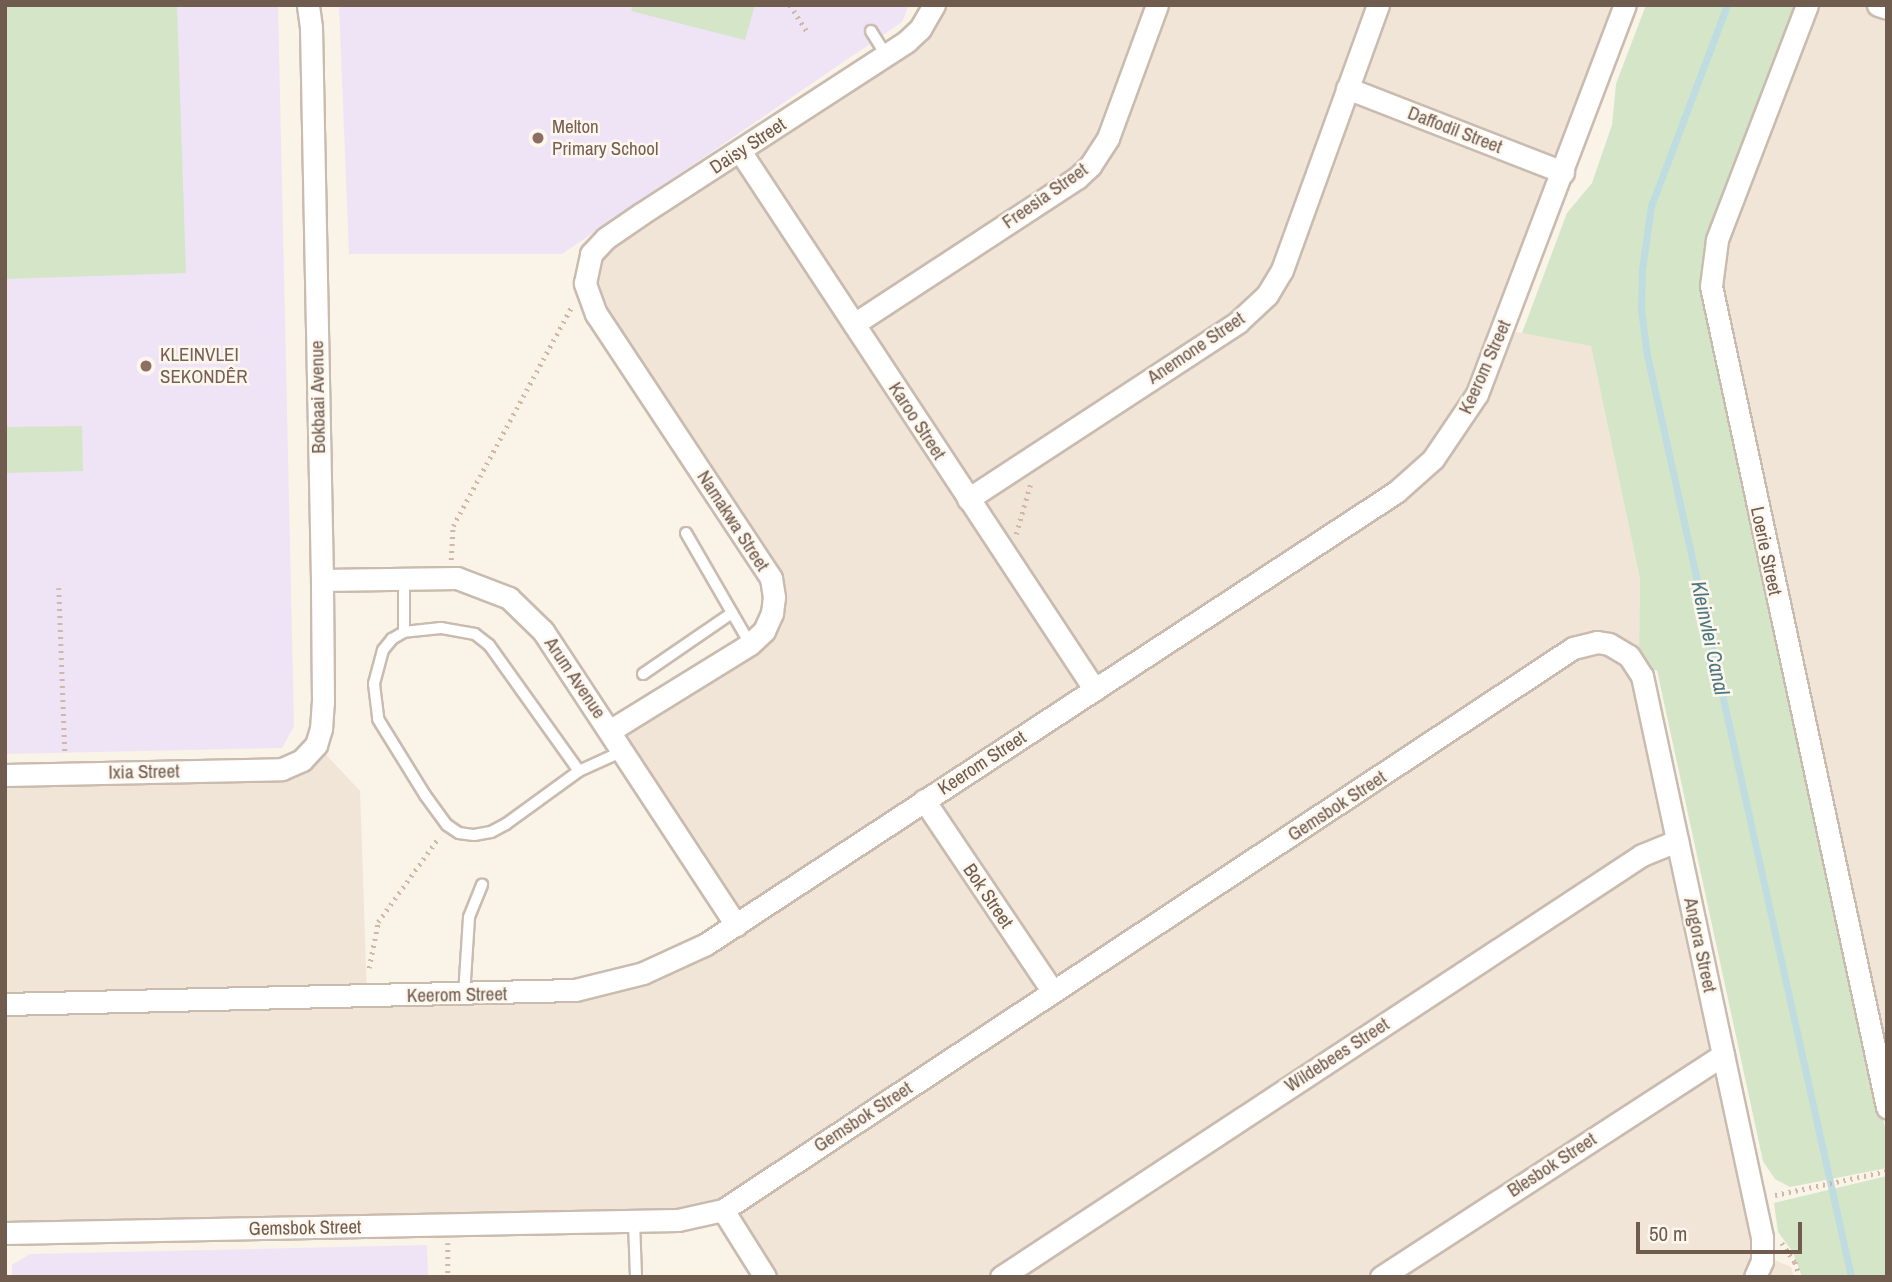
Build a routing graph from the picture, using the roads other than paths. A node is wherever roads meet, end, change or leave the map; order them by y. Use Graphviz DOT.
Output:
graph roads {
  1 [pos="308,5"];
  2 [pos="934,5"];
  3 [pos="1157,5"];
  4 [pos="1378,5"];
  5 [pos="1625,5"];
  6 [pos="1807,5"];
  7 [pos="1878,5"];
  8 [pos="1887,8"];
  9 [pos="871,31"];
  10 [pos="886,55"];
  11 [pos="1348,88"];
  12 [pos="740,152"];
  13 [pos="1563,172"];
  14 [pos="587,291"];
  15 [pos="854,324"];
  16 [pos="968,499"];
  17 [pos="686,533"];
  18 [pos="404,579"];
  19 [pos="322,580"];
  20 [pos="732,613"];
  21 [pos="404,632"];
  22 [pos="750,644"];
  23 [pos="1609,644"];
  24 [pos="643,674"];
  25 [pos="1095,690"];
  26 [pos="611,730"];
  27 [pos="624,750"];
  28 [pos="282,769"];
  29 [pos="579,771"];
  30 [pos="5,775"];
  31 [pos="924,800"];
  32 [pos="1677,841"];
  33 [pos="482,884"];
  34 [pos="736,925"];
  35 [pos="1053,992"];
  36 [pos="464,995"];
  37 [pos="5,1004"];
  38 [pos="1723,1055"];
  39 [pos="1887,1107"];
  40 [pos="723,1210"];
  41 [pos="634,1222"];
  42 [pos="5,1233"];
  43 [pos="1758,1269"];
  44 [pos="636,1277"];
  45 [pos="765,1277"];
  46 [pos="1001,1277"];
  47 [pos="1381,1277"];
  1 -- 19 [label="street, Bokbaai Avenue"];
  2 -- 10 [label="street, Daisy Street"];
  3 -- 15 [label="street, Freesia Street"];
  4 -- 11 [label="street, Anemone Street"];
  5 -- 13 [label="street, Keerom Street"];
  6 -- 39 [label="street, Loerie Street"];
  7 -- 8 [label="street"];
  9 -- 10 [label="lane"];
  10 -- 12 [label="street, Daisy Street"];
  11 -- 13 [label="street, Daffodil Street"];
  11 -- 16 [label="street, Anemone Street"];
  12 -- 14 [label="street, Daisy Street"];
  12 -- 15 [label="street, Karoo Street"];
  13 -- 25 [label="street, Keerom Street"];
  14 -- 22 [label="street, Namakwa Street"];
  15 -- 16 [label="street, Karoo Street"];
  16 -- 25 [label="street, Karoo Street"];
  17 -- 20 [label="lane"];
  18 -- 19 [label="street, Arum Avenue"];
  18 -- 21 [label="lane"];
  18 -- 26 [label="street, Arum Avenue"];
  19 -- 28 [label="street, Bokbaai Avenue"];
  20 -- 22 [label="lane"];
  20 -- 24 [label="lane"];
  21 -- 29 [label="lane"];
  21 -- 29 [label="lane"];
  22 -- 26 [label="street, Namakwa Street"];
  23 -- 32 [label="street, Angora Street"];
  23 -- 35 [label="street, Gemsbok Street"];
  25 -- 31 [label="street, Keerom Street"];
  26 -- 27 [label="street, Arum Avenue"];
  27 -- 29 [label="lane"];
  27 -- 34 [label="street, Arum Avenue"];
  28 -- 30 [label="street, Ixia Street"];
  31 -- 34 [label="street, Keerom Street"];
  31 -- 35 [label="street, Bok Street"];
  32 -- 38 [label="street, Angora Street"];
  32 -- 46 [label="street, Wildebees Street"];
  33 -- 36 [label="lane"];
  34 -- 36 [label="street, Keerom Street"];
  35 -- 40 [label="street, Gemsbok Street"];
  36 -- 37 [label="street, Keerom Street"];
  38 -- 43 [label="street, Angora Street"];
  38 -- 47 [label="street, Blesbok Street"];
  40 -- 41 [label="street, Gemsbok Street"];
  40 -- 45 [label="street"];
  41 -- 42 [label="street, Gemsbok Street"];
  41 -- 44 [label="lane"];
}
